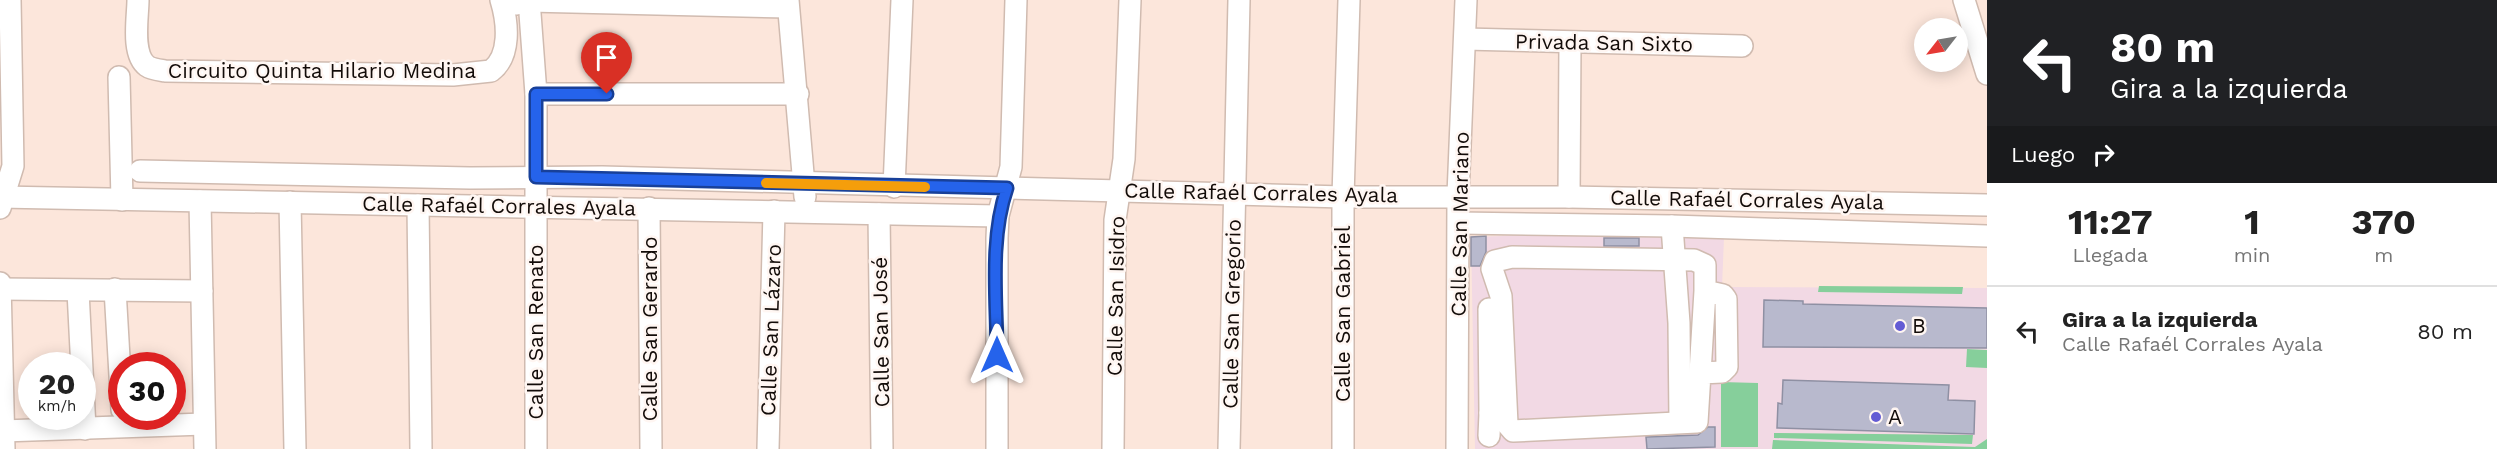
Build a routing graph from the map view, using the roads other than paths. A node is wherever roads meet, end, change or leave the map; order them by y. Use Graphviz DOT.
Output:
graph roads {
  1 [pos="10,0"];
  2 [pos="138,0"];
  3 [pos="902,0"];
  4 [pos="1016,0"];
  5 [pos="1130,0"];
  6 [pos="1239,0"];
  7 [pos="1349,0"];
  8 [pos="1466,0"];
  9 [pos="1964,0"];
  10 [pos="530,1"];
  11 [pos="502,2"];
  12 [pos="788,3"];
  13 [pos="532,36"];
  14 [pos="506,37"];
  15 [pos="1465,39"];
  16 [pos="1570,43"];
  17 [pos="1742,46"];
  18 [pos="1987,74"];
  19 [pos="119,77"];
  20 [pos="536,94"];
  21 [pos="798,94"];
  22 [pos="140,171"];
  23 [pos="536,177"];
  24 [pos="804,184"];
  25 [pos="894,187"];
  26 [pos="1007,188"];
  27 [pos="1121,190"];
  28 [pos="1234,192"];
  29 [pos="1458,195"];
  30 [pos="1343,196"];
  31 [pos="1569,197"];
  32 [pos="122,200"];
  33 [pos="1,201"];
  34 [pos="200,201"];
  35 [pos="290,202"];
  36 [pos="418,205"];
  37 [pos="1987,205"];
  38 [pos="537,206"];
  39 [pos="649,208"];
  40 [pos="774,211"];
  41 [pos="805,211"];
  42 [pos="879,214"];
  43 [pos="998,216"];
  44 [pos="1459,223"];
  45 [pos="1645,226"];
  46 [pos="1672,226"];
  47 [pos="1987,236"];
  48 [pos="1646,259"];
  49 [pos="1674,259"];
  50 [pos="0,283"];
  51 [pos="0,289"];
  52 [pos="115,289"];
  53 [pos="78,291"];
  54 [pos="202,291"];
  55 [pos="117,344"];
  56 [pos="82,346"];
  57 [pos="82,352"];
  58 [pos="118,352"];
  59 [pos="1498,413"];
  60 [pos="1680,422"];
  61 [pos="186,423"];
  62 [pos="204,424"];
  63 [pos="78,430"];
  64 [pos="1489,436"];
  65 [pos="3,440"];
  66 [pos="204,449"];
  67 [pos="295,449"];
  68 [pos="421,449"];
  69 [pos="536,449"];
  70 [pos="651,449"];
  71 [pos="768,449"];
  72 [pos="882,449"];
  73 [pos="997,449"];
  74 [pos="1113,449"];
  75 [pos="1229,449"];
  76 [pos="1343,449"];
  77 [pos="1457,449"];
  1 -- 33 [label="street"];
  2 -- 14 [label="street, Circuito Quinta Hilario Medina"];
  3 -- 25 [label="street"];
  4 -- 26 [label="street"];
  5 -- 27 [label="street, Calle San Isidro"];
  6 -- 28 [label="street, Calle San Gregorio"];
  7 -- 30 [label="street, Calle San Gabriel"];
  8 -- 15 [label="street, Calle San Mariano"];
  9 -- 18 [label="street"];
  10 -- 11 [label="street, Circuito Quinta Hilario Medina"];
  10 -- 12 [label="street, Circuito Quinta Hilario Medina"];
  10 -- 13 [label="street, Calle San Renato"];
  11 -- 14 [label="street, Circuito Quinta Hilario Medina"];
  12 -- 21 [label="street"];
  13 -- 14 [label="street"];
  13 -- 20 [label="street, Calle San Renato"];
  15 -- 16 [label="street, Privada San Sixto"];
  15 -- 29 [label="street, Calle San Mariano"];
  16 -- 17 [label="street, Privada San Sixto"];
  16 -- 31 [label="street"];
  19 -- 32 [label="street"];
  20 -- 21 [label="street"];
  20 -- 23 [label="street, Calle San Renato"];
  21 -- 24 [label="street"];
  22 -- 23 [label="street, Calle Rafaél Corrales Ayala"];
  23 -- 24 [label="street, Calle Rafaél Corrales Ayala"];
  23 -- 38 [label="street, Calle San Renato"];
  24 -- 25 [label="street, Calle Rafaél Corrales Ayala"];
  24 -- 41 [label="street"];
  25 -- 26 [label="street, Calle Rafaél Corrales Ayala"];
  26 -- 27 [label="street, Calle Rafaél Corrales Ayala"];
  26 -- 43 [label="street"];
  27 -- 28 [label="street, Calle Rafaél Corrales Ayala"];
  27 -- 74 [label="street, Calle San Isidro"];
  28 -- 30 [label="street, Calle Rafaél Corrales Ayala"];
  28 -- 75 [label="street, Calle San Gregorio"];
  29 -- 30 [label="street, Calle Rafaél Corrales Ayala"];
  29 -- 31 [label="street, Calle Rafaél Corrales Ayala"];
  29 -- 44 [label="street, Calle San Mariano"];
  30 -- 76 [label="street, Calle San Gabriel"];
  31 -- 37 [label="street, Calle Rafaél Corrales Ayala"];
  32 -- 33 [label="street, Calle Rafaél Corrales Ayala"];
  32 -- 34 [label="street, Calle Rafaél Corrales Ayala"];
  34 -- 35 [label="street, Calle Rafaél Corrales Ayala"];
  34 -- 54 [label="street"];
  35 -- 36 [label="street, Calle Rafaél Corrales Ayala"];
  35 -- 67 [label="street"];
  36 -- 38 [label="street, Calle Rafaél Corrales Ayala"];
  36 -- 68 [label="street"];
  38 -- 39 [label="street, Calle Rafaél Corrales Ayala"];
  38 -- 69 [label="street, Calle San Renato"];
  39 -- 40 [label="street, Calle Rafaél Corrales Ayala"];
  39 -- 70 [label="street, Calle San Gerardo"];
  40 -- 41 [label="street, Calle Rafaél Corrales Ayala"];
  40 -- 71 [label="street, Calle San Lázaro"];
  41 -- 42 [label="street, Calle Rafaél Corrales Ayala"];
  42 -- 43 [label="street, Calle Rafaél Corrales Ayala"];
  42 -- 72 [label="street, Calle San José"];
  43 -- 73 [label="street"];
  44 -- 45 [label="street, Calle Rafaél Corrales Ayala"];
  44 -- 77 [label="street, Calle San Mariano"];
  45 -- 46 [label="street, Calle Rafaél Corrales Ayala"];
  45 -- 48 [label="street"];
  46 -- 47 [label="street, Calle Rafaél Corrales Ayala"];
  46 -- 49 [label="street"];
  48 -- 49 [label="street"];
  48 -- 59 [label="street"];
  49 -- 60 [label="street"];
  49 -- 60 [label="street"];
  50 -- 51 [label="street"];
  51 -- 53 [label="street"];
  51 -- 65 [label="street"];
  52 -- 53 [label="street"];
  52 -- 54 [label="street"];
  52 -- 55 [label="street"];
  53 -- 56 [label="street"];
  54 -- 62 [label="street"];
  55 -- 56 [label="street"];
  55 -- 58 [label="street"];
  56 -- 57 [label="street"];
  59 -- 60 [label="street"];
  59 -- 64 [label="street"];
  61 -- 62 [label="street"];
  62 -- 66 [label="street"];
  63 -- 65 [label="street"];
}
